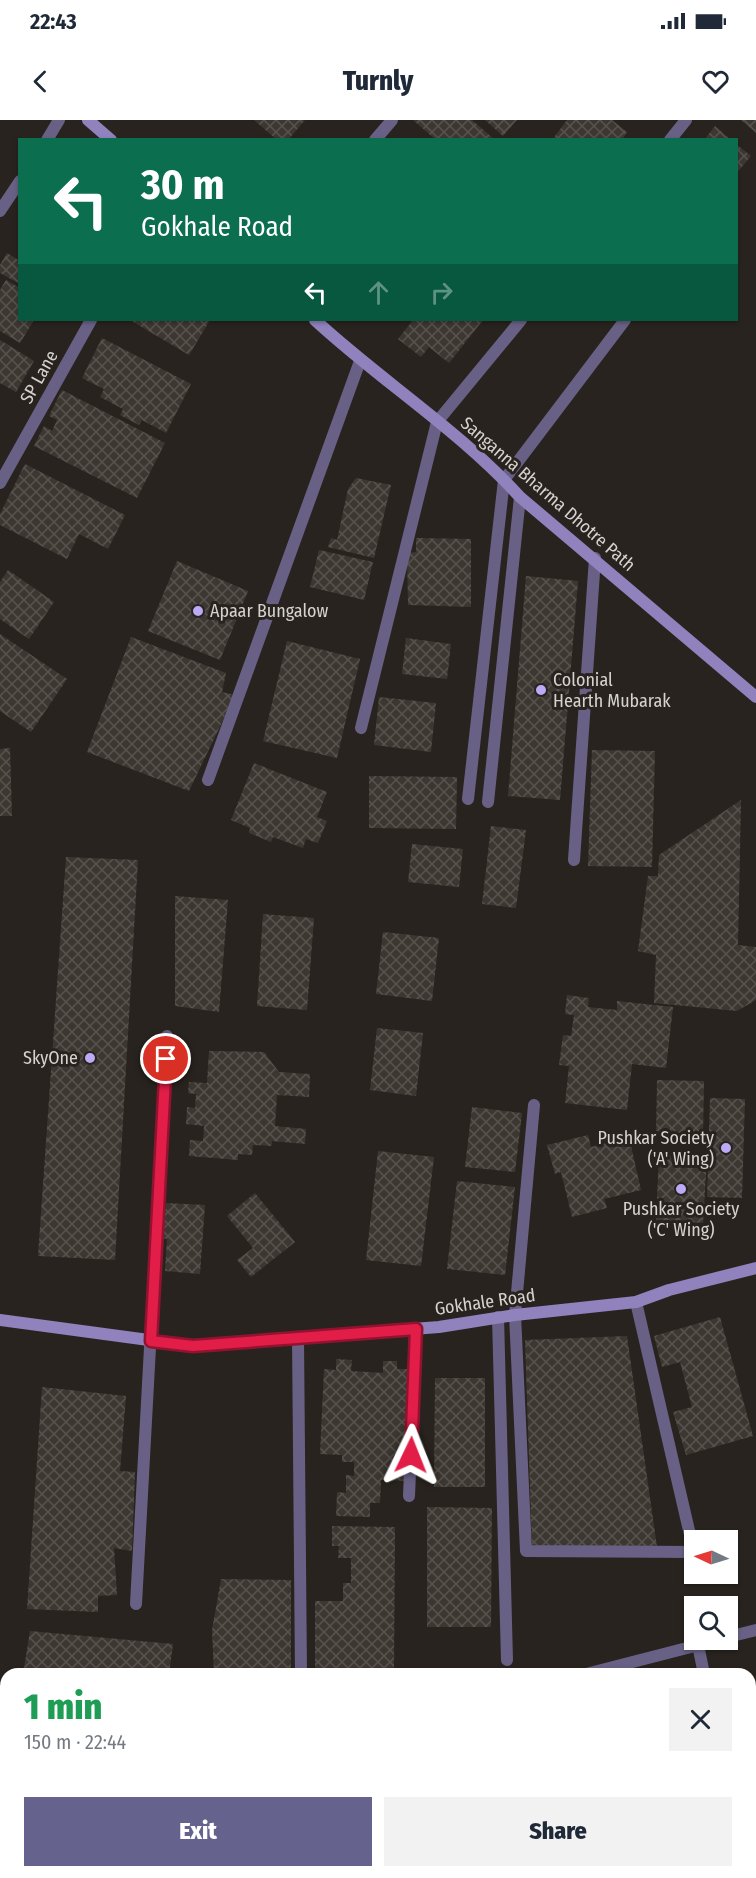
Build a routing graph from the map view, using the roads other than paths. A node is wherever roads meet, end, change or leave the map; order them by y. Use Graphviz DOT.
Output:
graph roads {
  1 [pos="59,120"];
  2 [pos="88,120"];
  3 [pos="392,120"];
  4 [pos="686,120"];
  5 [pos="48,138"];
  6 [pos="109,138"];
  7 [pos="377,138"];
  8 [pos="672,138"];
  9 [pos="18,184"];
  10 [pos="0,211"];
  11 [pos="90,321"];
  12 [pos="316,321"];
  13 [pos="520,321"];
  14 [pos="624,321"];
  15 [pos="360,361"];
  16 [pos="437,422"];
  17 [pos="504,480"];
  18 [pos="0,483"];
  19 [pos="520,497"];
  20 [pos="595,558"];
  21 [pos="756,697"];
  22 [pos="361,728"];
  23 [pos="208,780"];
  24 [pos="468,799"];
  25 [pos="488,802"];
  26 [pos="574,860"];
  27 [pos="167,1036"];
  28 [pos="534,1105"];
  29 [pos="756,1268"];
  30 [pos="636,1302"];
  31 [pos="515,1315"];
  32 [pos="498,1317"];
  33 [pos="0,1320"];
  34 [pos="416,1329"];
  35 [pos="298,1338"];
  36 [pos="151,1341"];
  37 [pos="409,1496"];
  38 [pos="136,1604"];
  39 [pos="756,1630"];
  40 [pos="738,1634"];
  41 [pos="684,1649"];
  42 [pos="699,1650"];
  43 [pos="507,1660"];
  44 [pos="301,1668"];
  45 [pos="609,1668"];
  46 [pos="703,1668"];
  1 -- 5 [label="street"];
  2 -- 6 [label="street"];
  3 -- 7 [label="street"];
  4 -- 8 [label="street"];
  9 -- 10 [label="street"];
  11 -- 18 [label="street, SP Lane"];
  12 -- 15 [label="street, Sanganna Bharma Dhotre Path"];
  13 -- 16 [label="street"];
  14 -- 17 [label="street"];
  15 -- 16 [label="street, Sanganna Bharma Dhotre Path"];
  15 -- 23 [label="street"];
  16 -- 17 [label="street, Sanganna Bharma Dhotre Path"];
  16 -- 22 [label="street"];
  17 -- 19 [label="street, Sanganna Bharma Dhotre Path"];
  17 -- 24 [label="street"];
  19 -- 20 [label="street, Sanganna Bharma Dhotre Path"];
  19 -- 25 [label="street"];
  20 -- 21 [label="street, Sanganna Bharma Dhotre Path"];
  20 -- 26 [label="street"];
  27 -- 36 [label="street"];
  28 -- 31 [label="street"];
  29 -- 30 [label="street, Gokhale Road"];
  30 -- 31 [label="street, Gokhale Road"];
  30 -- 31 [label="street"];
  31 -- 32 [label="street, Gokhale Road"];
  32 -- 34 [label="street, Gokhale Road"];
  32 -- 43 [label="street"];
  33 -- 36 [label="street, Gokhale Road"];
  34 -- 35 [label="street, Gokhale Road"];
  34 -- 37 [label="street"];
  35 -- 36 [label="street, Gokhale Road"];
  35 -- 44 [label="street"];
  36 -- 38 [label="street"];
  39 -- 40 [label="street"];
  41 -- 45 [label="street"];
  42 -- 46 [label="street"];
}
